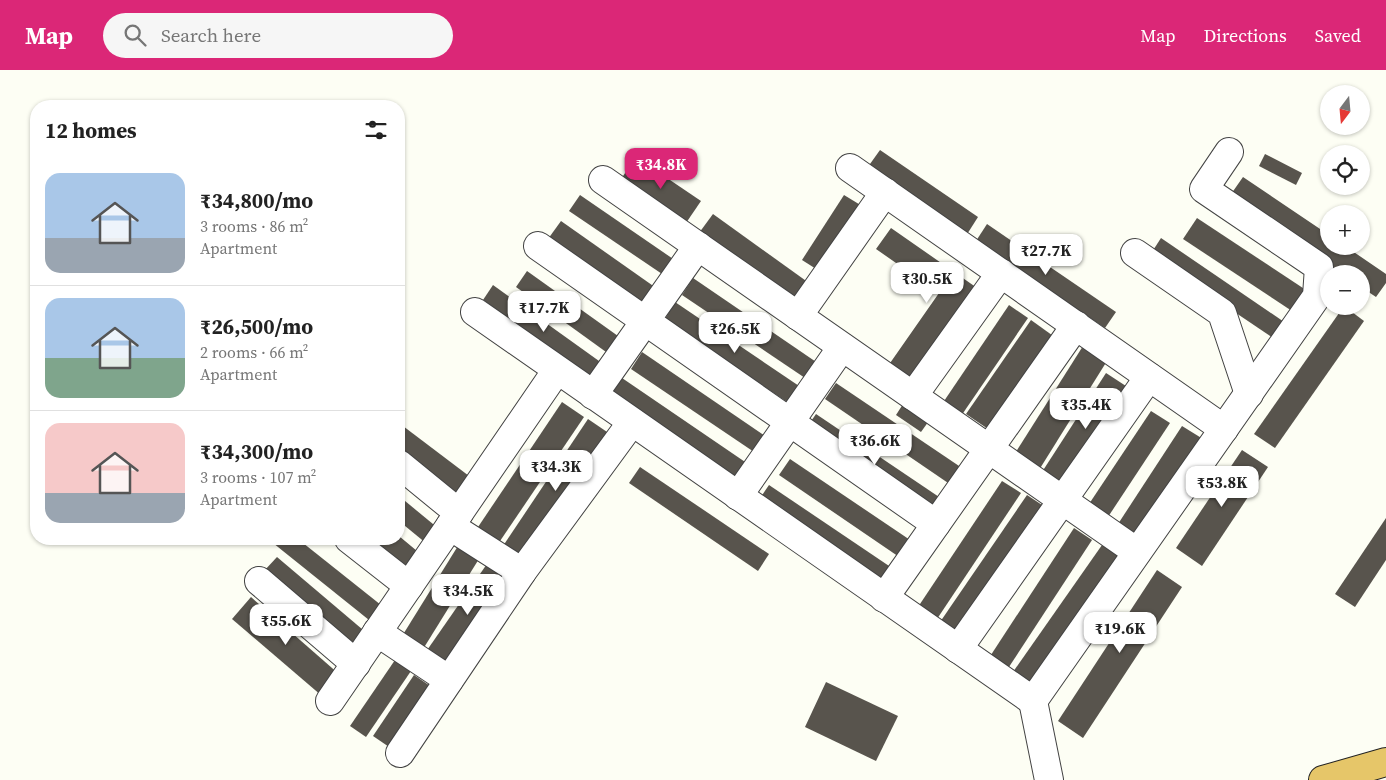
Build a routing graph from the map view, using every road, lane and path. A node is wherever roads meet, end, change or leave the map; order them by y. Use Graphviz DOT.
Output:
graph roads {
  1 [pos="1229,152"];
  2 [pos="850,168"];
  3 [pos="603,180"];
  4 [pos="885,192"];
  5 [pos="538,246"];
  6 [pos="698,246"];
  7 [pos="1134,253"];
  8 [pos="1001,273"];
  9 [pos="475,312"];
  10 [pos="798,316"];
  11 [pos="645,321"];
  12 [pos="1076,325"];
  13 [pos="842,347"];
  14 [pos="557,370"];
  15 [pos="1149,376"];
  16 [pos="1249,394"];
  17 [pos="593,395"];
  18 [pos="914,396"];
  19 [pos="632,422"];
  20 [pos="790,422"];
  21 [pos="1224,429"];
  22 [pos="989,449"];
  23 [pos="405,470"];
  24 [pos="738,496"];
  25 [pos="1063,500"];
  26 [pos="455,519"];
  27 [pos="936,524"];
  28 [pos="357,545"];
  29 [pos="1137,552"];
  30 [pos="522,572"];
  31 [pos="259,581"];
  32 [pos="409,586"];
  33 [pos="884,598"];
  34 [pos="377,632"];
  35 [pos="958,649"];
  36 [pos="356,664"];
  37 [pos="449,680"];
  38 [pos="330,701"];
  39 [pos="1033,701"];
  40 [pos="400,753"];
  41 [pos="1386,762"];
  42 [pos="1049,780"];
  43 [pos="1323,780"];
  1 -- 16 [label="street"];
  2 -- 4 [label="street"];
  3 -- 6 [label="street"];
  4 -- 8 [label="street"];
  4 -- 10 [label="street"];
  5 -- 11 [label="street"];
  6 -- 10 [label="street"];
  6 -- 11 [label="street"];
  7 -- 16 [label="street"];
  8 -- 12 [label="street"];
  8 -- 18 [label="street"];
  9 -- 14 [label="street"];
  10 -- 13 [label="street"];
  11 -- 17 [label="street"];
  11 -- 20 [label="street"];
  12 -- 15 [label="street"];
  12 -- 22 [label="street"];
  13 -- 18 [label="street"];
  13 -- 20 [label="street"];
  14 -- 17 [label="street"];
  14 -- 26 [label="street"];
  15 -- 21 [label="street"];
  15 -- 25 [label="street"];
  16 -- 21 [label="street"];
  17 -- 19 [label="street"];
  18 -- 22 [label="street"];
  19 -- 24 [label="street"];
  19 -- 30 [label="street"];
  20 -- 24 [label="street"];
  20 -- 27 [label="street"];
  21 -- 29 [label="street"];
  22 -- 25 [label="street"];
  22 -- 27 [label="street"];
  23 -- 26 [label="street"];
  24 -- 33 [label="street"];
  25 -- 29 [label="street"];
  25 -- 35 [label="street"];
  26 -- 30 [label="street"];
  26 -- 32 [label="street"];
  27 -- 33 [label="street"];
  28 -- 32 [label="street"];
  29 -- 39 [label="street"];
  30 -- 37 [label="street"];
  31 -- 36 [label="street"];
  32 -- 34 [label="street"];
  33 -- 35 [label="street"];
  34 -- 36 [label="street"];
  34 -- 37 [label="street"];
  35 -- 39 [label="street"];
  36 -- 38 [label="street"];
  37 -- 40 [label="street"];
  39 -- 42 [label="street"];
  41 -- 43 [label="highway"];
}
